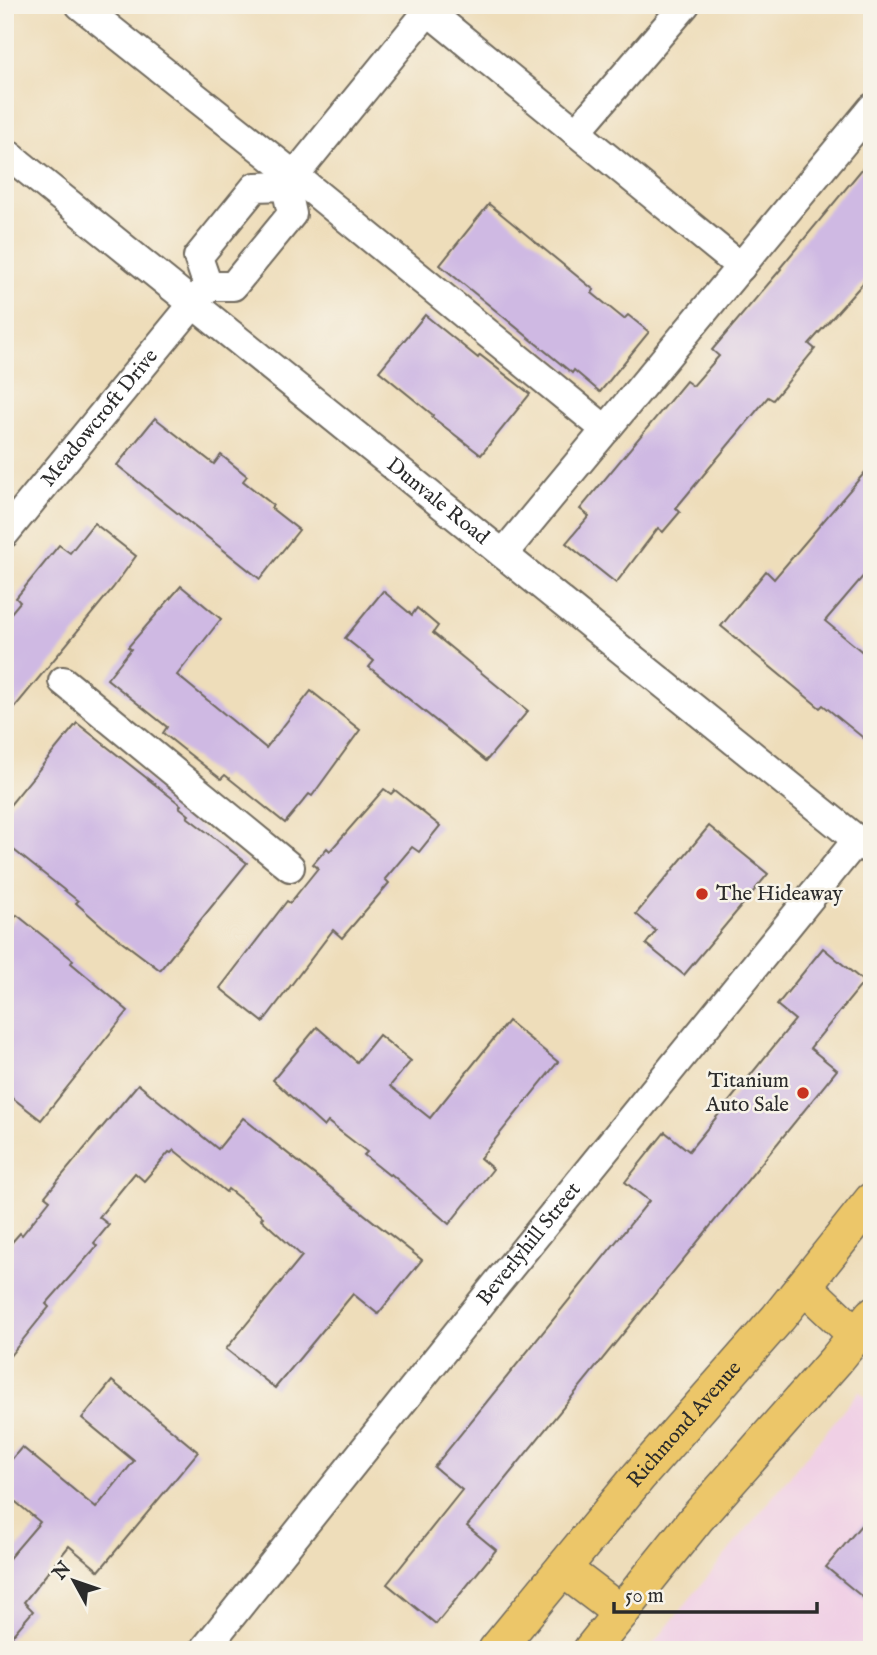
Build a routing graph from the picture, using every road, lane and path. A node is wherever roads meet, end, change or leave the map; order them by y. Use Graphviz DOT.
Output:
graph roads {
  1 [pos="80,5"];
  2 [pos="685,5"];
  3 [pos="425,8"];
  4 [pos="872,108"];
  5 [pos="576,132"];
  6 [pos="5,152"];
  7 [pos="290,181"];
  8 [pos="741,267"];
  9 [pos="201,295"];
  10 [pos="606,429"];
  11 [pos="5,533"];
  12 [pos="503,554"];
  13 [pos="63,681"];
  14 [pos="864,846"];
  15 [pos="290,867"];
  16 [pos="872,1200"];
  17 [pos="804,1286"];
  18 [pos="864,1325"];
  19 [pos="563,1569"];
  20 [pos="621,1613"];
  21 [pos="204,1650"];
  22 [pos="496,1650"];
  23 [pos="591,1650"];
  1 -- 7 [label="street"];
  2 -- 5 [label="street"];
  3 -- 5 [label="street"];
  3 -- 7 [label="street"];
  4 -- 8 [label="street"];
  5 -- 8 [label="street"];
  6 -- 9 [label="street, Dunvale Road"];
  7 -- 9 [label="street"];
  7 -- 9 [label="street"];
  7 -- 10 [label="street"];
  8 -- 10 [label="street"];
  9 -- 11 [label="street, Meadowcroft Drive"];
  9 -- 12 [label="street, Dunvale Road"];
  10 -- 12 [label="street"];
  12 -- 14 [label="street, Dunvale Road"];
  13 -- 15 [label="street"];
  14 -- 21 [label="street, Beverlyhill Street"];
  16 -- 17 [label="main road, Richmond Avenue"];
  17 -- 18 [label="main road"];
  17 -- 19 [label="main road, Richmond Avenue"];
  18 -- 20 [label="main road"];
  19 -- 20 [label="main road"];
  19 -- 22 [label="main road, Richmond Avenue"];
  20 -- 23 [label="main road"];
}
